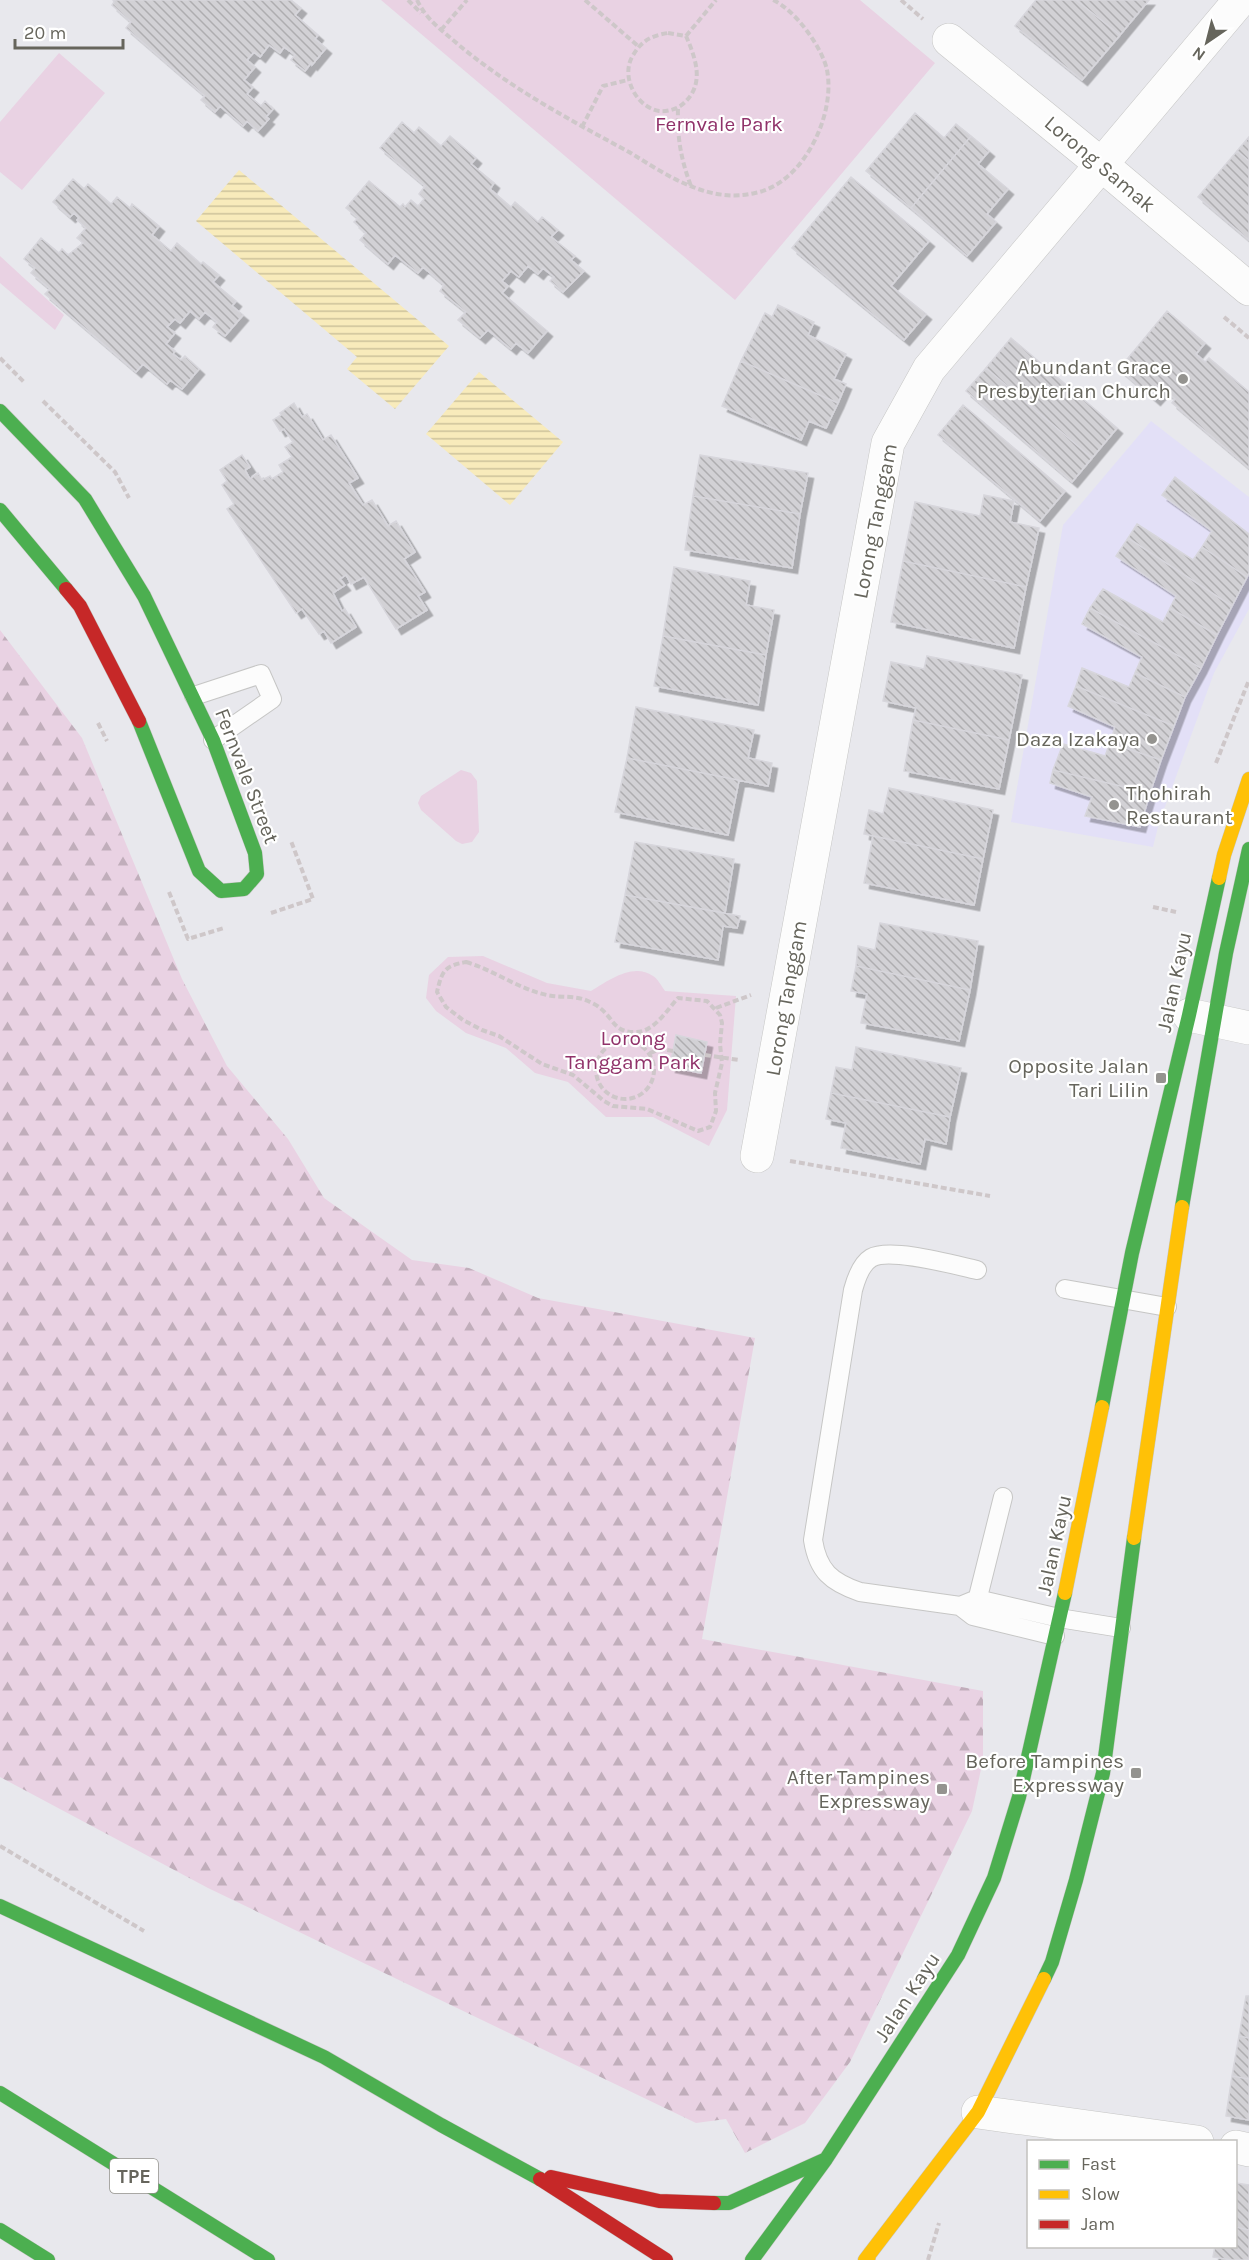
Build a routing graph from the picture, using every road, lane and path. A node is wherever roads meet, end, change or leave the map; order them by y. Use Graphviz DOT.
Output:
graph roads {
  1 [pos="408,0"];
  2 [pos="417,0"];
  3 [pos="467,0"];
  4 [pos="585,0"];
  5 [pos="716,0"];
  6 [pos="773,0"];
  7 [pos="1240,0"];
  8 [pos="424,15"];
  9 [pos="441,30"];
  10 [pos="686,36"];
  11 [pos="949,40"];
  12 [pos="638,46"];
  13 [pos="628,80"];
  14 [pos="678,109"];
  15 [pos="582,127"];
  16 [pos="1102,165"];
  17 [pos="692,187"];
  18 [pos="1249,289"];
  19 [pos="0,411"];
  20 [pos="0,510"];
  21 [pos="194,696"];
  22 [pos="213,740"];
  23 [pos="1249,779"];
  24 [pos="1249,849"];
  25 [pos="1153,907"];
  26 [pos="1165,909"];
  27 [pos="1202,1018"];
  28 [pos="1249,1028"];
  29 [pos="630,1031"];
  30 [pos="629,1041"];
  31 [pos="673,1051"];
  32 [pos="650,1053"];
  33 [pos="705,1055"];
  34 [pos="740,1060"];
  35 [pos="609,1094"];
  36 [pos="604,1101"];
  37 [pos="757,1156"];
  38 [pos="990,1196"];
  39 [pos="977,1270"];
  40 [pos="1065,1289"];
  41 [pos="1124,1300"];
  42 [pos="1167,1307"];
  43 [pos="1003,1497"];
  44 [pos="970,1607"];
  45 [pos="1059,1618"];
  46 [pos="1121,1628"];
  47 [pos="1055,1636"];
  48 [pos="0,1906"];
  49 [pos="0,2092"];
  50 [pos="978,2112"];
  51 [pos="1182,2140"];
  52 [pos="826,2159"];
  53 [pos="529,2172"];
  54 [pos="0,2230"];
  55 [pos="868,2258"];
  56 [pos="48,2260"];
  57 [pos="268,2260"];
  58 [pos="666,2260"];
  59 [pos="752,2260"];
  1 -- 8 [label="path"];
  2 -- 8 [label="path"];
  3 -- 9 [label="path"];
  4 -- 12 [label="path"];
  5 -- 10 [label="path"];
  6 -- 17 [label="path"];
  7 -- 16 [label="street, Lorong Tanggam"];
  8 -- 9 [label="path"];
  9 -- 15 [label="path"];
  10 -- 12 [label="path"];
  10 -- 14 [label="path"];
  11 -- 16 [label="street, Lorong Samak"];
  12 -- 13 [label="path"];
  13 -- 14 [label="path"];
  13 -- 15 [label="path"];
  14 -- 17 [label="path"];
  15 -- 17 [label="path"];
  16 -- 18 [label="street, Lorong Samak"];
  16 -- 37 [label="street, Lorong Tanggam"];
  19 -- 21 [label="main road, Fernvale Street"];
  20 -- 22 [label="main road, Fernvale Street"];
  21 -- 22 [label="main road, Fernvale Street"];
  21 -- 22 [label="lane"];
  23 -- 27 [label="main road, Jalan Kayu"];
  24 -- 27 [label="main road, Jalan Kayu"];
  25 -- 26 [label="path"];
  27 -- 28 [label="street"];
  27 -- 41 [label="main road, Jalan Kayu"];
  27 -- 42 [label="main road, Jalan Kayu"];
  29 -- 30 [label="path"];
  29 -- 36 [label="path"];
  29 -- 36 [label="path"];
  30 -- 32 [label="path"];
  30 -- 35 [label="path"];
  31 -- 32 [label="path"];
  32 -- 35 [label="path"];
  33 -- 34 [label="path"];
  35 -- 36 [label="path"];
  37 -- 38 [label="path"];
  39 -- 44 [label="lane"];
  40 -- 41 [label="lane"];
  41 -- 42 [label="lane"];
  41 -- 45 [label="main road, Jalan Kayu"];
  42 -- 46 [label="main road, Jalan Kayu"];
  43 -- 44 [label="lane"];
  44 -- 45 [label="lane"];
  44 -- 47 [label="lane"];
  45 -- 46 [label="lane"];
  45 -- 47 [label="main road, Jalan Kayu"];
  46 -- 50 [label="main road, Jalan Kayu"];
  47 -- 52 [label="main road, Jalan Kayu"];
  48 -- 53 [label="main road"];
  49 -- 57 [label="main road, TPE"];
  50 -- 51 [label="street"];
  50 -- 55 [label="main road, Jalan Kayu"];
  52 -- 53 [label="main road"];
  52 -- 59 [label="main road, Jalan Kayu"];
  53 -- 58 [label="main road"];
  54 -- 56 [label="main road"];
}
